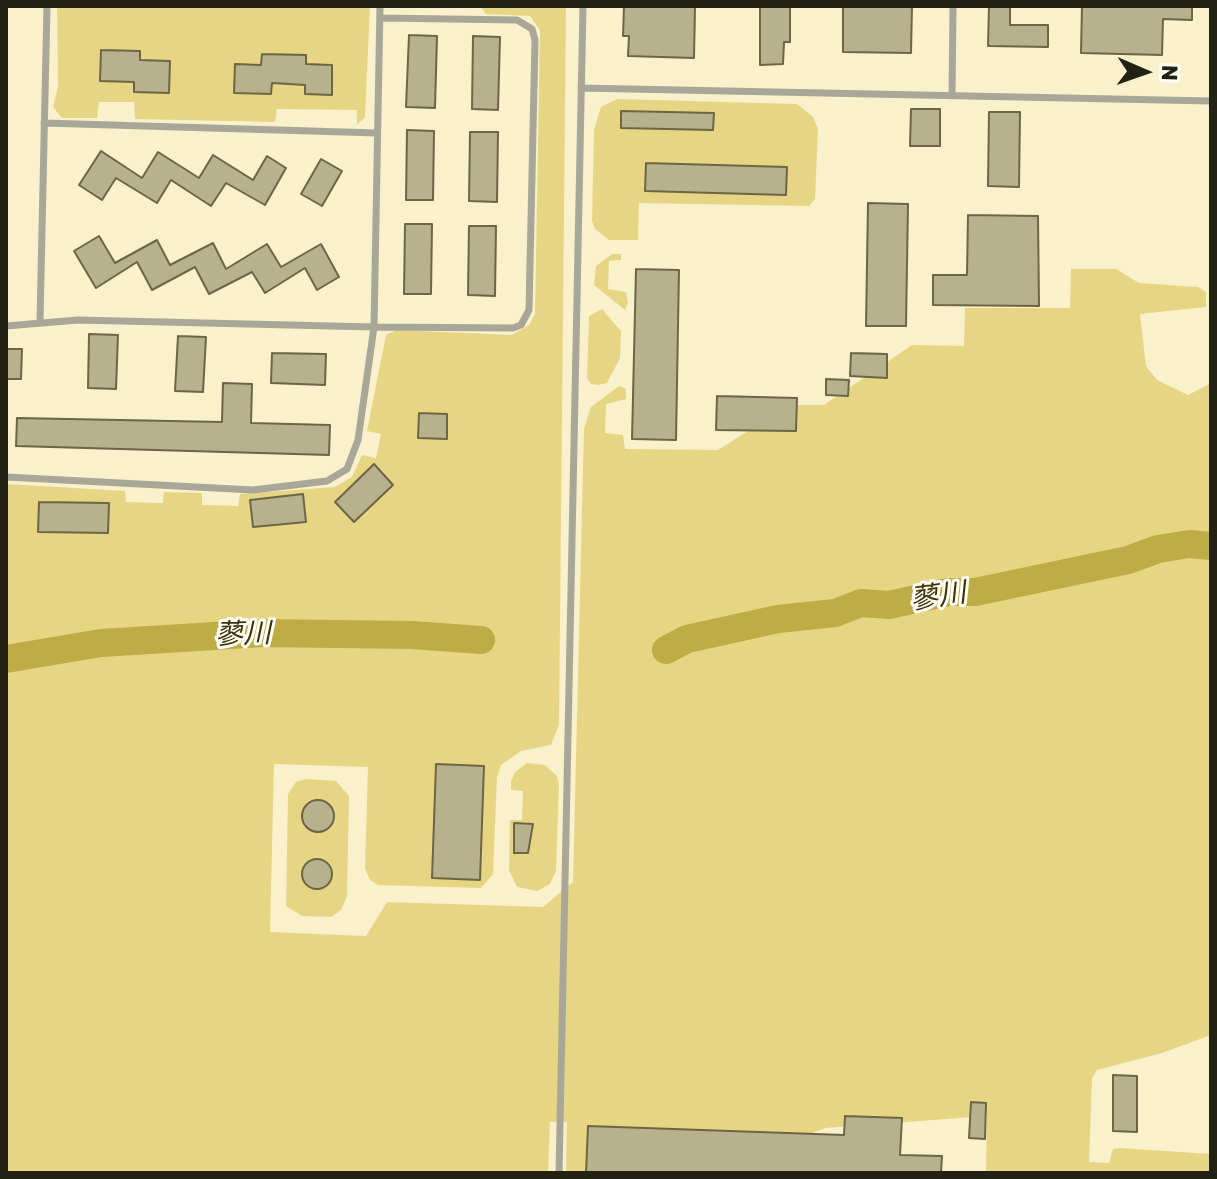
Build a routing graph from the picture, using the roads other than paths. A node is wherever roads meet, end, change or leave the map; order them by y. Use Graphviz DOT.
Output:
graph roads {
  1 [pos="47,6"];
  2 [pos="380,6"];
  3 [pos="583,6"];
  4 [pos="953,6"];
  5 [pos="380,18"];
  6 [pos="581,88"];
  7 [pos="952,96"];
  8 [pos="1211,101"];
  9 [pos="44,123"];
  10 [pos="377,133"];
  11 [pos="40,320"];
  12 [pos="6,326"];
  13 [pos="374,327"];
  14 [pos="6,477"];
  15 [pos="559,1173"];
  1 -- 9 [label="lane"];
  2 -- 5 [label="lane"];
  3 -- 6 [label="lane"];
  4 -- 7 [label="lane"];
  5 -- 10 [label="lane"];
  5 -- 13 [label="lane"];
  6 -- 7 [label="lane"];
  6 -- 15 [label="lane"];
  7 -- 8 [label="lane"];
  9 -- 10 [label="lane"];
  9 -- 11 [label="lane"];
  10 -- 13 [label="lane"];
  11 -- 12 [label="lane"];
  11 -- 13 [label="lane"];
  13 -- 14 [label="lane"];
}
